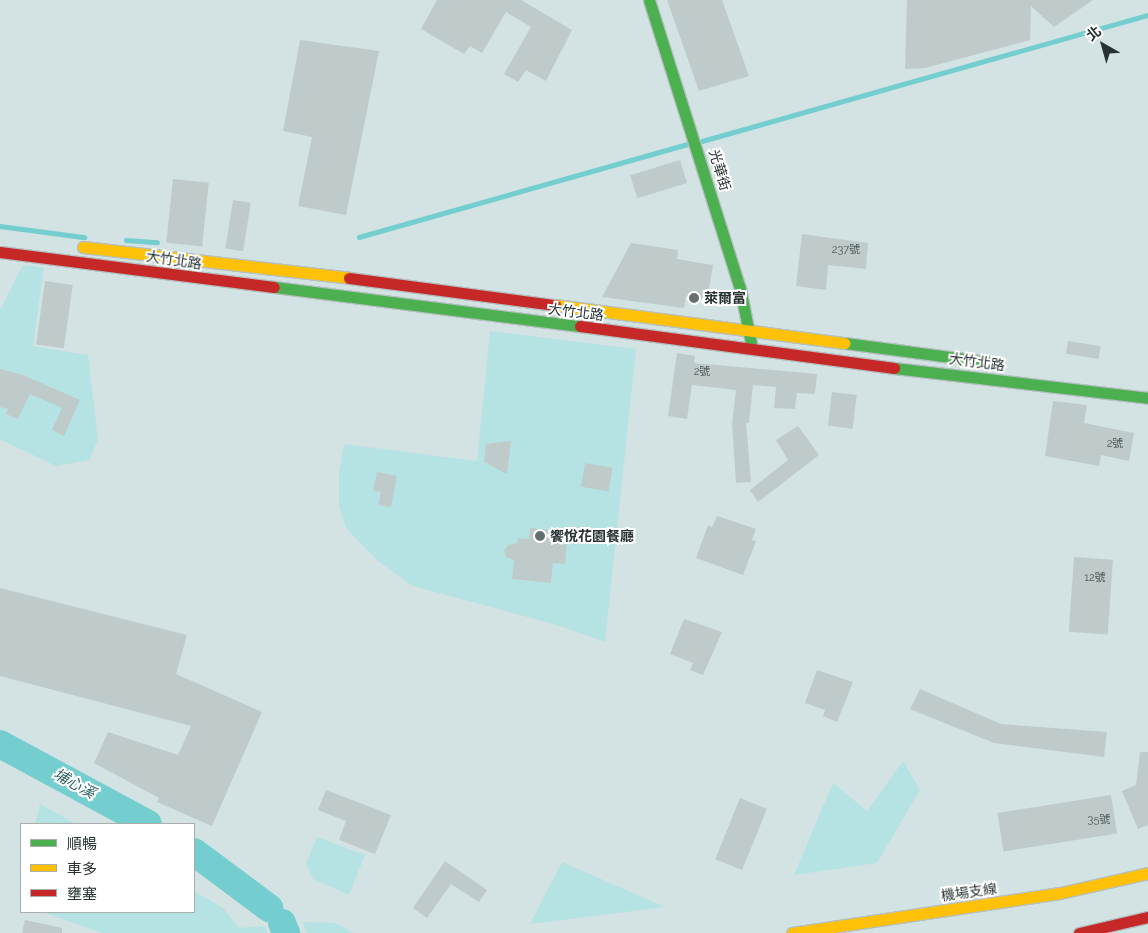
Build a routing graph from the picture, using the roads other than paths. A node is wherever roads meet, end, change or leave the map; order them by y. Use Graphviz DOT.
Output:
graph roads {
  1 [pos="649,0"];
  2 [pos="70,246"];
  3 [pos="0,252"];
  4 [pos="749,329"];
  5 [pos="752,351"];
  6 [pos="1002,363"];
  7 [pos="1148,398"];
  8 [pos="1148,873"];
  9 [pos="1148,917"];
  10 [pos="792,933"];
  11 [pos="1079,933"];
  1 -- 4 [label="main road, 光華街"];
  2 -- 4 [label="main road, 大竹北路"];
  3 -- 5 [label="main road, 大竹北路"];
  4 -- 5 [label="main road, 光華街"];
  4 -- 6 [label="main road, 大竹北路"];
  5 -- 7 [label="main road, 大竹北路"];
  8 -- 10 [label="main road, 機場支線"];
  9 -- 11 [label="main road"];
}
